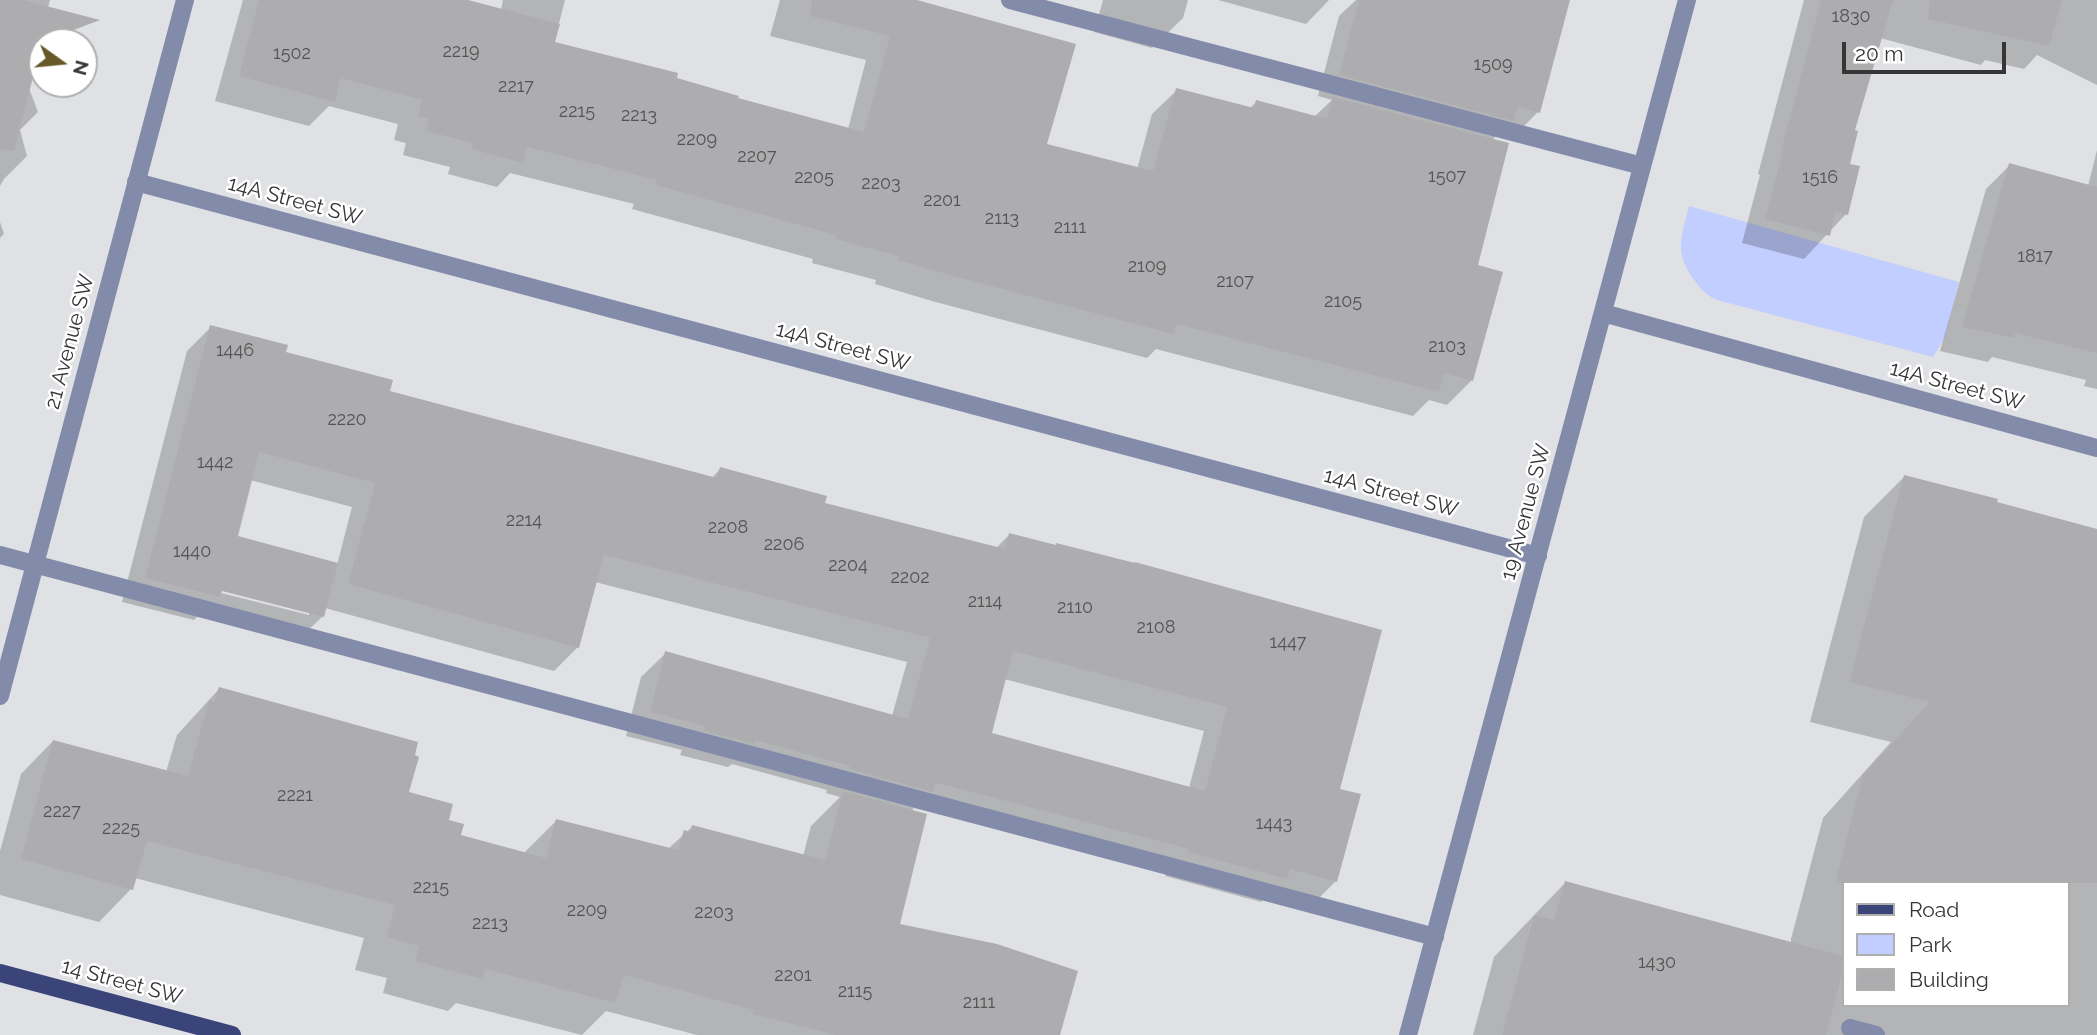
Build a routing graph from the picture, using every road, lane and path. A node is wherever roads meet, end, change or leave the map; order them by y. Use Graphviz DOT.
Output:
graph roads {
  1 [pos="185,0"];
  2 [pos="1010,0"];
  3 [pos="1687,0"];
  4 [pos="1642,166"];
  5 [pos="136,182"];
  6 [pos="1603,313"];
  7 [pos="2097,448"];
  8 [pos="0,555"];
  9 [pos="1538,556"];
  10 [pos="35,564"];
  11 [pos="0,696"];
  12 [pos="1435,937"];
  13 [pos="0,973"];
  14 [pos="1850,1028"];
  15 [pos="232,1035"];
  16 [pos="1408,1035"];
  17 [pos="1876,1035"];
  1 -- 5 [label="street, 21 Avenue SW"];
  2 -- 4 [label="street"];
  3 -- 4 [label="street, 19 Avenue SW"];
  4 -- 6 [label="street, 19 Avenue SW"];
  5 -- 9 [label="street, 14A Street SW"];
  5 -- 10 [label="street, 21 Avenue SW"];
  6 -- 7 [label="street, 14A Street SW"];
  6 -- 9 [label="street, 19 Avenue SW"];
  8 -- 10 [label="street"];
  9 -- 12 [label="street, 19 Avenue SW"];
  10 -- 11 [label="street, 21 Avenue SW"];
  10 -- 12 [label="street"];
  12 -- 16 [label="street, 19 Avenue SW"];
  13 -- 15 [label="main road, 14 Street SW"];
  14 -- 17 [label="street"];
}
